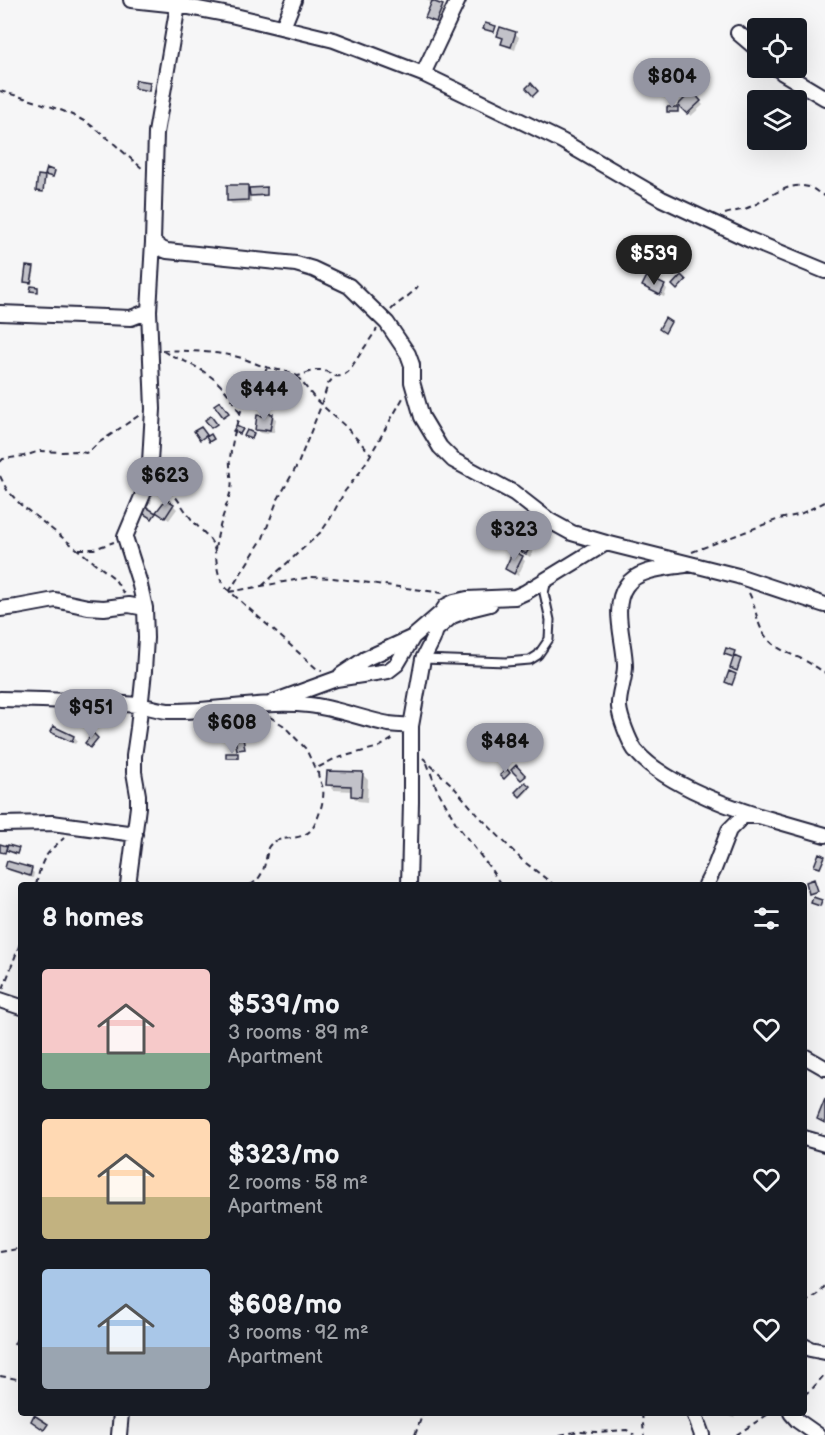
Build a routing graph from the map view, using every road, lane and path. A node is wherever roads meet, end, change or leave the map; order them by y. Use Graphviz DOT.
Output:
graph roads {
  1 [pos="131,0"];
  2 [pos="294,0"];
  3 [pos="459,0"];
  4 [pos="178,5"];
  5 [pos="284,27"];
  6 [pos="738,33"];
  7 [pos="747,41"];
  8 [pos="423,74"];
  9 [pos="791,78"];
  10 [pos="0,91"];
  11 [pos="825,98"];
  12 [pos="155,180"];
  13 [pos="825,196"];
  14 [pos="707,220"];
  15 [pos="153,242"];
  16 [pos="825,271"];
  17 [pos="418,286"];
  18 [pos="149,311"];
  19 [pos="0,313"];
  20 [pos="383,320"];
  21 [pos="156,346"];
  22 [pos="268,368"];
  23 [pos="297,376"];
  24 [pos="334,376"];
  25 [pos="412,382"];
  26 [pos="321,406"];
  27 [pos="153,409"];
  28 [pos="240,414"];
  29 [pos="370,454"];
  30 [pos="0,462"];
  31 [pos="0,476"];
  32 [pos="149,480"];
  33 [pos="825,502"];
  34 [pos="124,537"];
  35 [pos="606,543"];
  36 [pos="79,549"];
  37 [pos="215,549"];
  38 [pos="691,558"];
  39 [pos="738,576"];
  40 [pos="548,578"];
  41 [pos="262,586"];
  42 [pos="229,592"];
  43 [pos="445,594"];
  44 [pos="515,597"];
  45 [pos="129,605"];
  46 [pos="825,605"];
  47 [pos="145,608"];
  48 [pos="0,609"];
  49 [pos="442,612"];
  50 [pos="437,629"];
  51 [pos="413,637"];
  52 [pos="423,659"];
  53 [pos="825,673"];
  54 [pos="336,679"];
  55 [pos="0,699"];
  56 [pos="140,705"];
  57 [pos="267,709"];
  58 [pos="389,724"];
  59 [pos="411,726"];
  60 [pos="399,735"];
  61 [pos="411,746"];
  62 [pos="426,760"];
  63 [pos="317,773"];
  64 [pos="759,816"];
  65 [pos="0,824"];
  66 [pos="76,827"];
  67 [pos="135,834"];
  68 [pos="825,835"];
  69 [pos="37,882"];
  70 [pos="128,882"];
  71 [pos="254,882"];
  72 [pos="409,882"];
  73 [pos="499,882"];
  74 [pos="550,882"];
  75 [pos="708,882"];
  76 [pos="18,949"];
  77 [pos="0,999"];
  78 [pos="18,1006"];
  79 [pos="807,1058"];
  80 [pos="825,1068"];
  81 [pos="807,1139"];
  82 [pos="825,1144"];
  83 [pos="18,1249"];
  84 [pos="0,1252"];
  85 [pos="825,1286"];
  86 [pos="807,1301"];
  87 [pos="807,1348"];
  88 [pos="825,1352"];
  89 [pos="825,1374"];
  90 [pos="0,1376"];
  91 [pos="18,1379"];
  92 [pos="807,1393"];
  93 [pos="121,1416"];
  94 [pos="422,1416"];
  95 [pos="642,1416"];
  96 [pos="694,1416"];
  97 [pos="765,1416"];
  98 [pos="794,1416"];
  99 [pos="119,1435"];
  100 [pos="415,1435"];
  101 [pos="560,1435"];
  102 [pos="634,1435"];
  103 [pos="644,1435"];
  104 [pos="702,1435"];
  105 [pos="736,1435"];
  106 [pos="818,1435"];
  1 -- 4 [label="street"];
  2 -- 5 [label="street"];
  3 -- 8 [label="street"];
  4 -- 5 [label="street"];
  4 -- 12 [label="street"];
  5 -- 8 [label="street"];
  6 -- 7 [label="street"];
  8 -- 14 [label="street"];
  9 -- 11 [label="street"];
  10 -- 12 [label="path"];
  12 -- 15 [label="street"];
  13 -- 14 [label="path"];
  14 -- 16 [label="street"];
  15 -- 18 [label="street"];
  15 -- 20 [label="street"];
  17 -- 20 [label="path"];
  18 -- 19 [label="street"];
  18 -- 21 [label="street"];
  20 -- 24 [label="path"];
  20 -- 25 [label="street"];
  21 -- 22 [label="path"];
  21 -- 27 [label="street"];
  21 -- 28 [label="path"];
  22 -- 23 [label="path"];
  22 -- 28 [label="path"];
  23 -- 24 [label="path"];
  23 -- 26 [label="path"];
  24 -- 26 [label="path"];
  25 -- 29 [label="path"];
  25 -- 35 [label="street"];
  26 -- 29 [label="path"];
  26 -- 42 [label="path"];
  27 -- 30 [label="path"];
  27 -- 32 [label="street"];
  28 -- 37 [label="path"];
  29 -- 41 [label="path"];
  31 -- 36 [label="path"];
  32 -- 34 [label="street"];
  32 -- 37 [label="path"];
  33 -- 38 [label="path"];
  34 -- 36 [label="path"];
  34 -- 47 [label="street"];
  35 -- 38 [label="street"];
  35 -- 40 [label="street"];
  36 -- 45 [label="path"];
  37 -- 42 [label="path"];
  38 -- 39 [label="street"];
  38 -- 64 [label="street"];
  39 -- 46 [label="street"];
  39 -- 53 [label="path"];
  40 -- 44 [label="street"];
  40 -- 52 [label="lane"];
  41 -- 42 [label="path"];
  41 -- 43 [label="path"];
  42 -- 54 [label="path"];
  44 -- 49 [label="street"];
  44 -- 50 [label="street"];
  45 -- 47 [label="street"];
  45 -- 48 [label="street"];
  47 -- 56 [label="street"];
  49 -- 50 [label="street"];
  49 -- 51 [label="street"];
  50 -- 52 [label="street"];
  51 -- 54 [label="street"];
  51 -- 54 [label="street"];
  52 -- 59 [label="street"];
  54 -- 57 [label="street"];
  55 -- 56 [label="street"];
  56 -- 57 [label="street"];
  56 -- 67 [label="street"];
  57 -- 58 [label="street"];
  57 -- 63 [label="path"];
  58 -- 59 [label="street"];
  58 -- 60 [label="street"];
  59 -- 61 [label="street"];
  60 -- 61 [label="street"];
  60 -- 63 [label="path"];
  61 -- 62 [label="path"];
  61 -- 72 [label="street"];
  62 -- 73 [label="path"];
  62 -- 74 [label="path"];
  63 -- 71 [label="path"];
  64 -- 68 [label="street"];
  64 -- 75 [label="street"];
  65 -- 66 [label="street"];
  66 -- 67 [label="street"];
  66 -- 69 [label="path"];
  67 -- 70 [label="street"];
  76 -- 77 [label="path"];
  77 -- 78 [label="street"];
  79 -- 80 [label="street"];
  81 -- 82 [label="street"];
  83 -- 84 [label="path"];
  85 -- 86 [label="path"];
  87 -- 88 [label="street"];
  89 -- 92 [label="path"];
  90 -- 91 [label="path"];
  93 -- 99 [label="street"];
  94 -- 100 [label="path"];
  95 -- 103 [label="path"];
  96 -- 104 [label="street"];
  97 -- 105 [label="path"];
  98 -- 106 [label="street"];
  101 -- 102 [label="path"];
}
